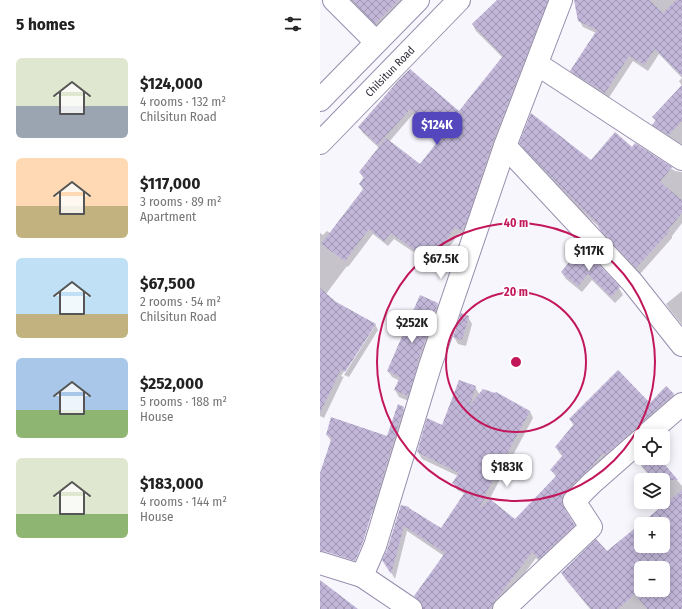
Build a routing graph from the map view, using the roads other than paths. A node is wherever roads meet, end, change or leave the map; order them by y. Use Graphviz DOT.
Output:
graph roads {
  1 [pos="334,0"];
  2 [pos="418,0"];
  3 [pos="459,0"];
  4 [pos="561,0"];
  5 [pos="376,42"];
  6 [pos="537,64"];
  7 [pos="320,100"];
  8 [pos="320,143"];
  9 [pos="506,146"];
  10 [pos="682,159"];
  11 [pos="682,345"];
  12 [pos="682,404"];
  13 [pos="653,429"];
  14 [pos="634,446"];
  15 [pos="320,563"];
  16 [pos="362,576"];
  17 [pos="410,609"];
  18 [pos="504,609"];
  1 -- 5 [label="street"];
  2 -- 5 [label="street"];
  3 -- 8 [label="street, Chilsitun Road"];
  4 -- 6 [label="street"];
  5 -- 7 [label="street"];
  6 -- 9 [label="street"];
  6 -- 10 [label="street"];
  9 -- 11 [label="street"];
  9 -- 16 [label="street"];
  12 -- 13 [label="street"];
  14 -- 18 [label="street"];
  15 -- 16 [label="street"];
  16 -- 17 [label="street"];
}
